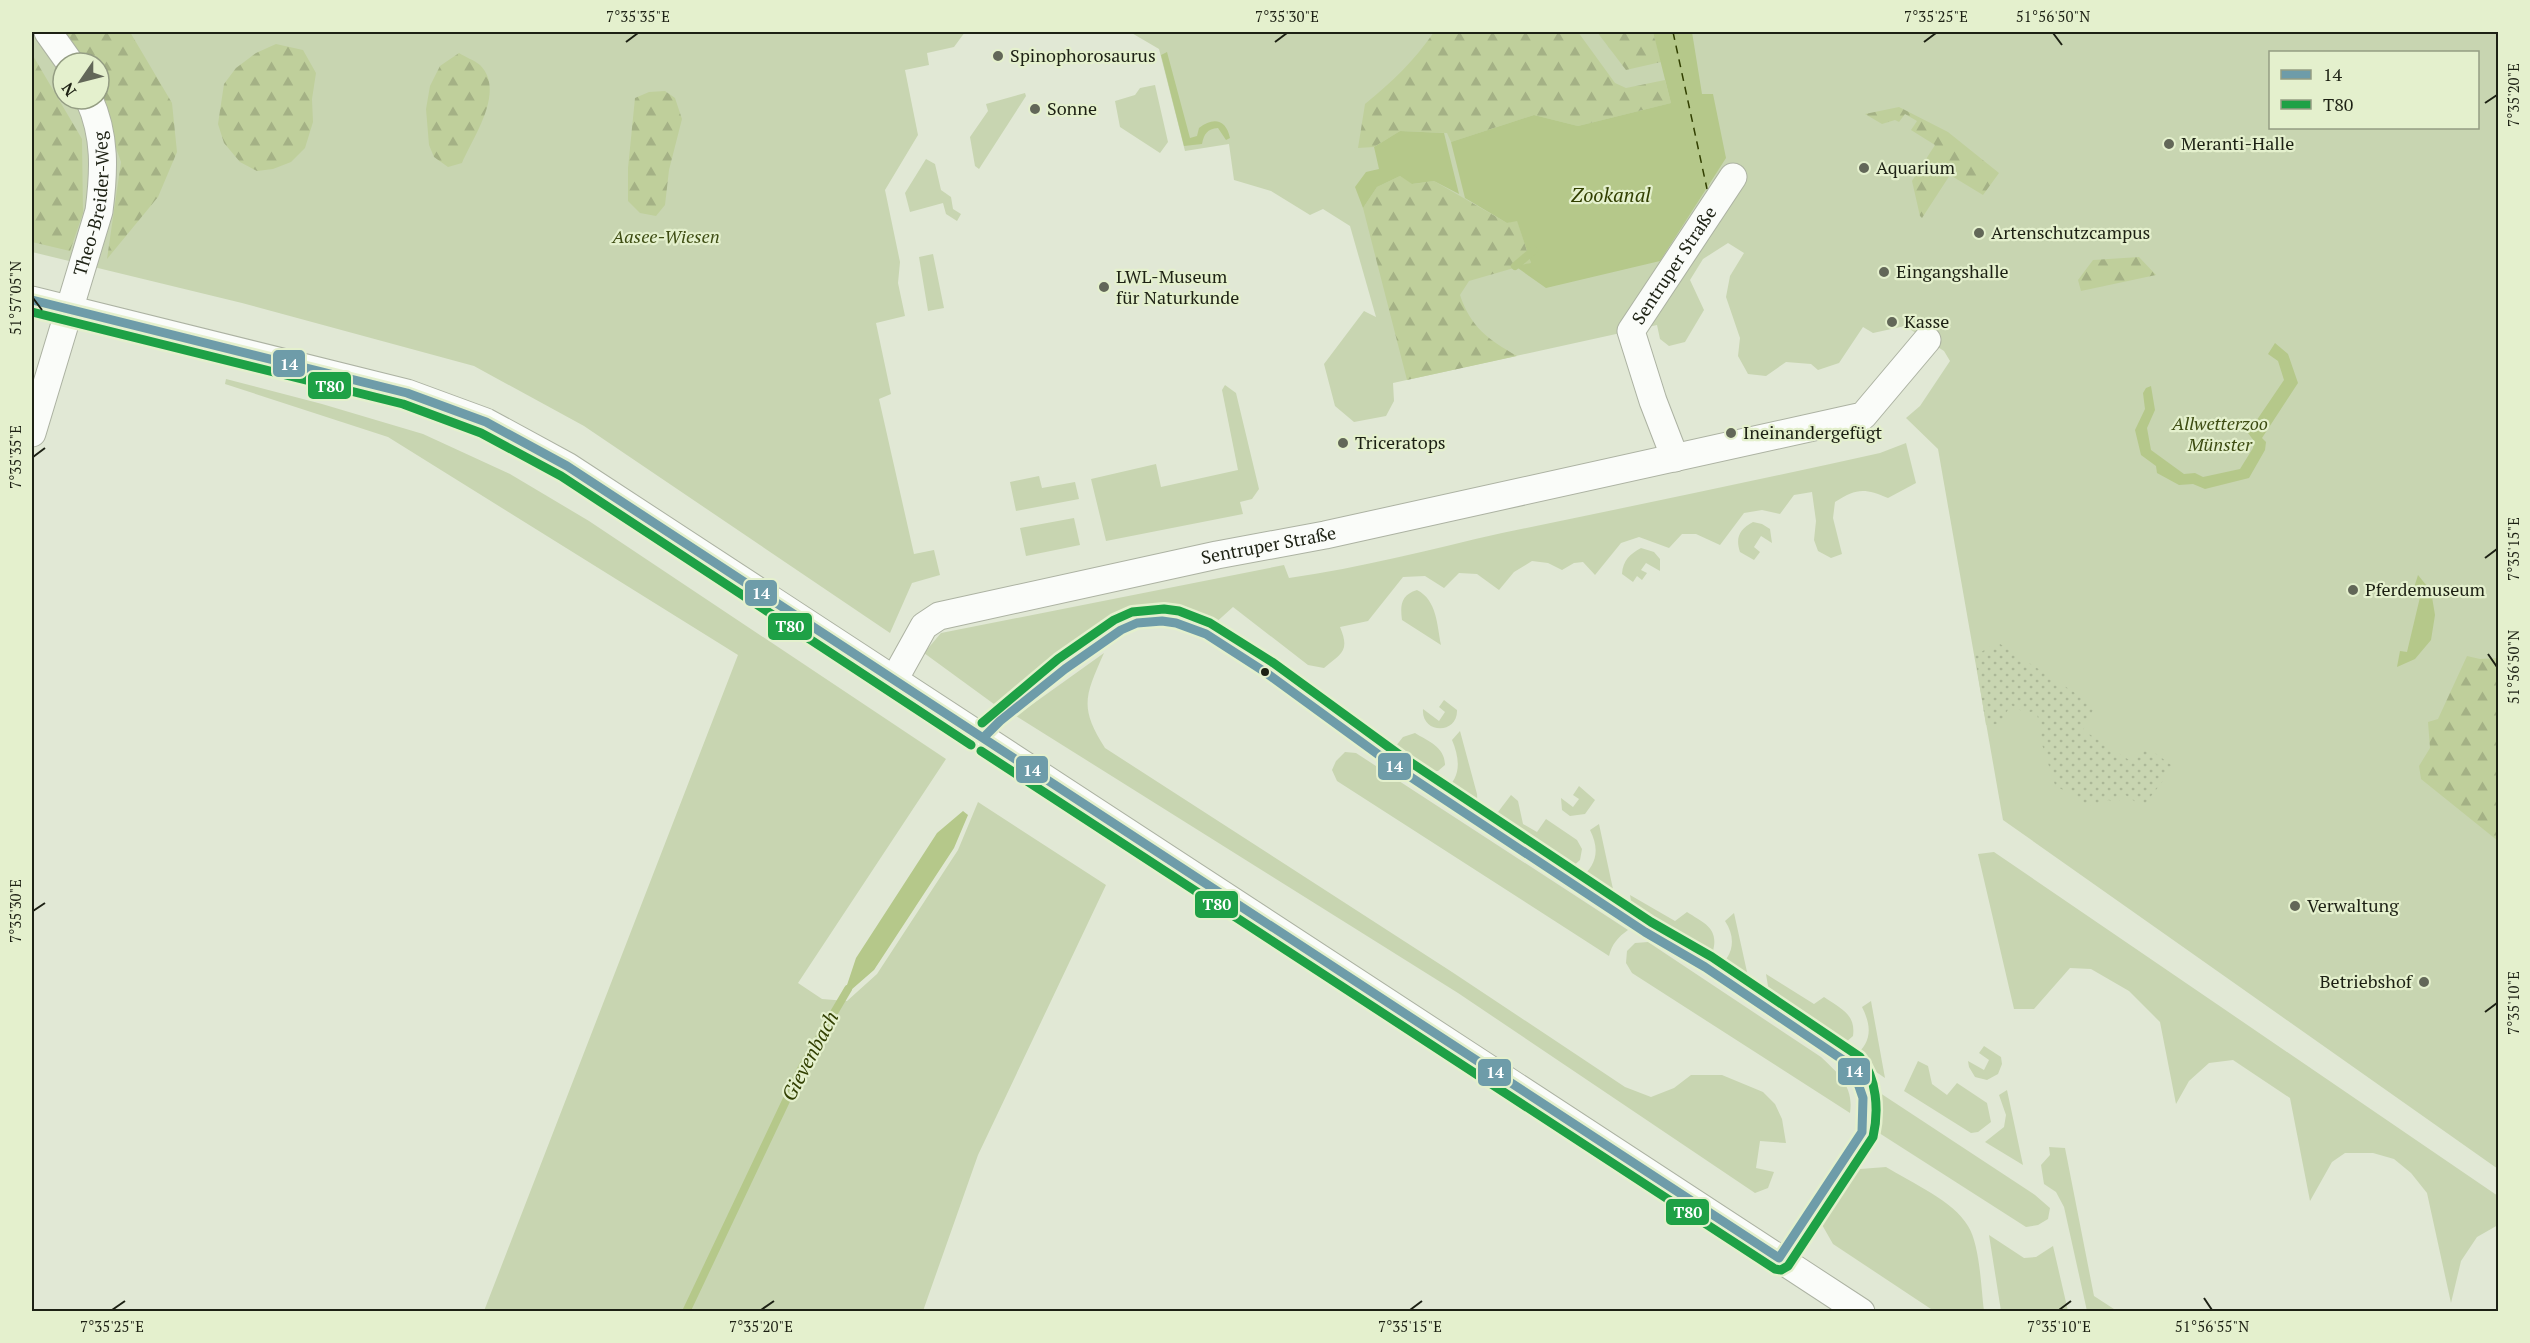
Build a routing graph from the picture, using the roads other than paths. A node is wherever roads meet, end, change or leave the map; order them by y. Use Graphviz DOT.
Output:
graph roads {
  1 [pos="48,32"];
  2 [pos="61,51"];
  3 [pos="93,111"];
  4 [pos="1733,177"];
  5 [pos="32,300"];
  6 [pos="69,308"];
  7 [pos="1927,340"];
  8 [pos="32,433"];
  9 [pos="1675,458"];
  10 [pos="894,680"];
  11 [pos="1861,1311"];
  1 -- 2 [label="street"];
  3 -- 6 [label="street, Theo-Breider-Weg"];
  4 -- 9 [label="street, Sentruper Straße"];
  5 -- 6 [label="street"];
  6 -- 8 [label="street, Theo-Breider-Weg"];
  6 -- 10 [label="street"];
  7 -- 9 [label="street, Sentruper Straße"];
  9 -- 10 [label="street, Sentruper Straße"];
  10 -- 11 [label="street"];
}
